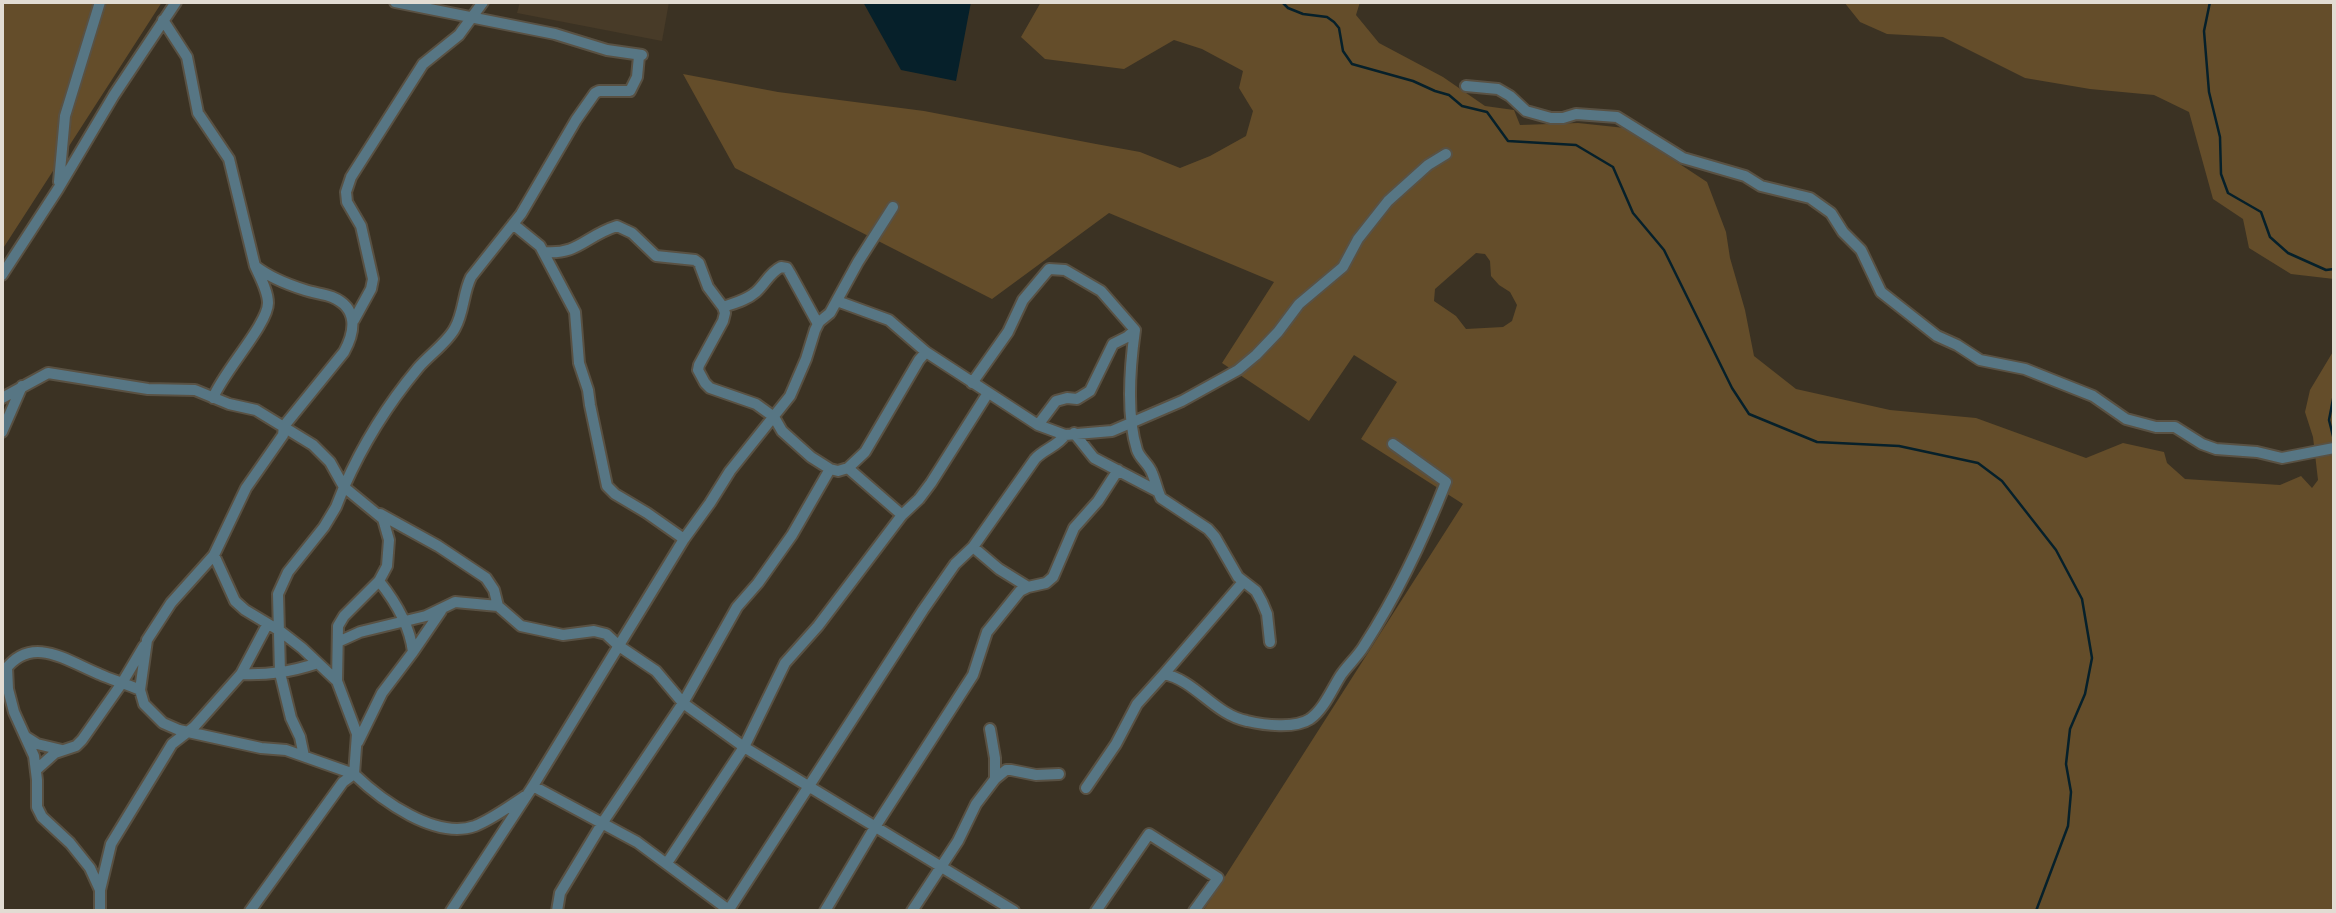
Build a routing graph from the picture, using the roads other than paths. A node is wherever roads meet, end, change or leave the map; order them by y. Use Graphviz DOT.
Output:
graph roads {
  1 [pos="100,2"];
  2 [pos="169,2"];
  3 [pos="176,2"];
  4 [pos="395,2"];
  5 [pos="483,2"];
  6 [pos="472,18"];
  7 [pos="163,20"];
  8 [pos="1466,86"];
  9 [pos="1446,154"];
  10 [pos="58,189"];
  11 [pos="893,207"];
  12 [pos="513,224"];
  13 [pos="544,252"];
  14 [pos="256,266"];
  15 [pos="2,275"];
  16 [pos="837,301"];
  17 [pos="723,307"];
  18 [pos="354,320"];
  19 [pos="818,324"];
  20 [pos="1135,330"];
  21 [pos="926,352"];
  22 [pos="972,383"];
  23 [pos="22,386"];
  24 [pos="988,393"];
  25 [pos="2,398"];
  26 [pos="213,398"];
  27 [pos="774,417"];
  28 [pos="1132,424"];
  29 [pos="1038,425"];
  30 [pos="284,426"];
  31 [pos="782,431"];
  32 [pos="2,432"];
  33 [pos="1069,434"];
  34 [pos="759,435"];
  35 [pos="1393,444"];
  36 [pos="2334,448"];
  37 [pos="848,468"];
  38 [pos="830,469"];
  39 [pos="1118,470"];
  40 [pos="344,487"];
  41 [pos="1157,491"];
  42 [pos="373,511"];
  43 [pos="902,514"];
  44 [pos="684,540"];
  45 [pos="973,547"];
  46 [pos="214,555"];
  47 [pos="379,581"];
  48 [pos="1243,582"];
  49 [pos="1028,587"];
  50 [pos="498,606"];
  51 [pos="442,609"];
  52 [pos="405,623"];
  53 [pos="267,625"];
  54 [pos="280,631"];
  55 [pos="147,640"];
  56 [pos="338,642"];
  57 [pos="1270,642"];
  58 [pos="619,646"];
  59 [pos="413,652"];
  60 [pos="318,663"];
  61 [pos="5,671"];
  62 [pos="280,673"];
  63 [pos="240,674"];
  64 [pos="1164,674"];
  65 [pos="337,681"];
  66 [pos="122,683"];
  67 [pos="140,690"];
  68 [pos="683,703"];
  69 [pos="990,729"];
  70 [pos="189,731"];
  71 [pos="26,737"];
  72 [pos="357,744"];
  73 [pos="744,747"];
  74 [pos="62,750"];
  75 [pos="304,756"];
  76 [pos="36,770"];
  77 [pos="354,774"];
  78 [pos="1059,774"];
  79 [pos="995,779"];
  80 [pos="810,788"];
  81 [pos="1086,788"];
  82 [pos="530,790"];
  83 [pos="603,822"];
  84 [pos="875,827"];
  85 [pos="667,863"];
  86 [pos="940,865"];
  87 [pos="100,890"];
  88 [pos="100,911"];
  89 [pos="250,911"];
  90 [pos="451,911"];
  91 [pos="557,911"];
  92 [pos="729,911"];
  93 [pos="825,911"];
  94 [pos="912,911"];
  95 [pos="1014,911"];
  96 [pos="1096,911"];
  97 [pos="1194,911"];
  1 -- 10 [label="street"];
  2 -- 7 [label="street"];
  3 -- 7 [label="street"];
  4 -- 6 [label="street"];
  5 -- 6 [label="street"];
  6 -- 12 [label="street"];
  6 -- 18 [label="street"];
  7 -- 10 [label="street"];
  7 -- 14 [label="street"];
  8 -- 36 [label="street"];
  9 -- 28 [label="street"];
  10 -- 15 [label="street"];
  11 -- 16 [label="street"];
  12 -- 13 [label="street"];
  12 -- 40 [label="street"];
  13 -- 17 [label="street"];
  13 -- 44 [label="street"];
  14 -- 18 [label="street"];
  14 -- 26 [label="street"];
  16 -- 19 [label="street"];
  16 -- 21 [label="street"];
  17 -- 19 [label="street"];
  17 -- 27 [label="street"];
  18 -- 30 [label="street"];
  19 -- 27 [label="street"];
  20 -- 22 [label="street"];
  20 -- 28 [label="street"];
  20 -- 29 [label="street"];
  21 -- 22 [label="street"];
  21 -- 37 [label="street"];
  22 -- 24 [label="street"];
  23 -- 25 [label="street"];
  23 -- 26 [label="street"];
  23 -- 32 [label="street"];
  24 -- 29 [label="street"];
  24 -- 43 [label="street"];
  26 -- 30 [label="street"];
  27 -- 31 [label="street"];
  27 -- 34 [label="street"];
  28 -- 33 [label="street"];
  28 -- 41 [label="street"];
  29 -- 33 [label="street"];
  30 -- 40 [label="street"];
  30 -- 46 [label="street"];
  31 -- 34 [label="street"];
  31 -- 38 [label="street"];
  33 -- 39 [label="street"];
  33 -- 45 [label="street"];
  34 -- 44 [label="street"];
  35 -- 64 [label="street"];
  37 -- 38 [label="street"];
  37 -- 43 [label="street"];
  38 -- 68 [label="street"];
  39 -- 41 [label="street"];
  39 -- 49 [label="street"];
  40 -- 42 [label="street"];
  40 -- 54 [label="street"];
  41 -- 48 [label="street"];
  42 -- 47 [label="street"];
  42 -- 50 [label="street"];
  43 -- 73 [label="street"];
  44 -- 58 [label="street"];
  45 -- 49 [label="street"];
  45 -- 80 [label="street"];
  46 -- 53 [label="street"];
  46 -- 55 [label="street"];
  47 -- 52 [label="street"];
  47 -- 56 [label="street"];
  48 -- 57 [label="street"];
  48 -- 64 [label="street"];
  49 -- 84 [label="street"];
  50 -- 51 [label="street"];
  50 -- 58 [label="street"];
  51 -- 52 [label="street"];
  51 -- 59 [label="street"];
  52 -- 56 [label="street"];
  52 -- 59 [label="street"];
  53 -- 54 [label="street"];
  53 -- 63 [label="street"];
  54 -- 60 [label="street"];
  54 -- 62 [label="street"];
  55 -- 66 [label="street"];
  55 -- 67 [label="street"];
  56 -- 65 [label="street"];
  58 -- 68 [label="street"];
  58 -- 82 [label="street"];
  59 -- 72 [label="street"];
  60 -- 62 [label="street"];
  60 -- 65 [label="street"];
  61 -- 66 [label="street"];
  61 -- 71 [label="street"];
  62 -- 63 [label="street"];
  62 -- 75 [label="street"];
  63 -- 70 [label="street"];
  64 -- 81 [label="street"];
  65 -- 72 [label="street"];
  66 -- 67 [label="street"];
  66 -- 74 [label="street"];
  67 -- 70 [label="street"];
  68 -- 73 [label="street"];
  68 -- 83 [label="street"];
  69 -- 79 [label="street"];
  70 -- 75 [label="street"];
  70 -- 87 [label="street"];
  71 -- 74 [label="street"];
  71 -- 76 [label="street"];
  72 -- 77 [label="street"];
  73 -- 80 [label="street"];
  73 -- 85 [label="street"];
  74 -- 76 [label="street"];
  75 -- 77 [label="street"];
  76 -- 87 [label="street"];
  77 -- 82 [label="street"];
  77 -- 89 [label="street"];
  78 -- 79 [label="street"];
  79 -- 86 [label="street"];
  80 -- 84 [label="street"];
  80 -- 92 [label="street"];
  82 -- 83 [label="street"];
  82 -- 90 [label="street"];
  83 -- 85 [label="street"];
  83 -- 91 [label="street"];
  84 -- 86 [label="street"];
  84 -- 93 [label="street"];
  85 -- 92 [label="street"];
  86 -- 94 [label="street"];
  86 -- 95 [label="street"];
  87 -- 88 [label="street"];
  96 -- 97 [label="street"];
}
